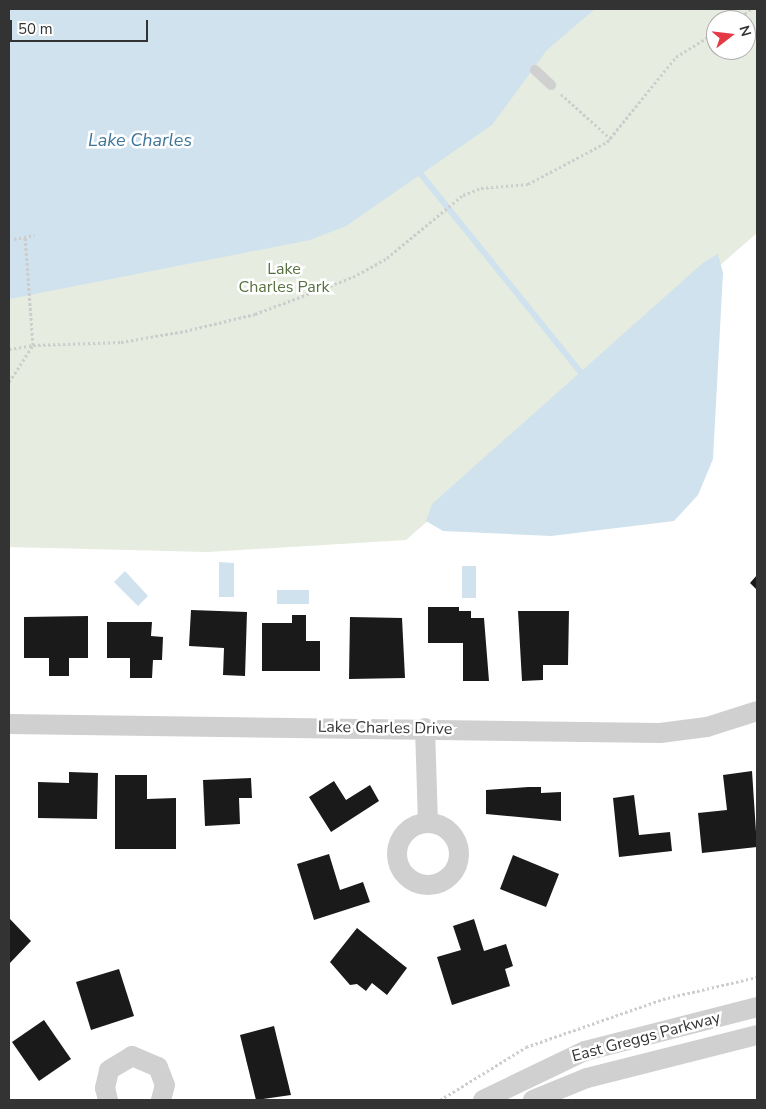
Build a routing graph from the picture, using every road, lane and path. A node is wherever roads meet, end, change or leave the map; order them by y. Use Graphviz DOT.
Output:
graph roads {
  1 [pos="706,38"];
  2 [pos="535,70"];
  3 [pos="551,84"];
  4 [pos="611,139"];
  5 [pos="35,235"];
  6 [pos="25,237"];
  7 [pos="14,239"];
  8 [pos="33,345"];
  9 [pos="9,349"];
  10 [pos="9,382"];
  11 [pos="757,710"];
  12 [pos="9,724"];
  13 [pos="425,728"];
  14 [pos="428,823"];
  15 [pos="757,1007"];
  16 [pos="757,1036"];
  17 [pos="108,1100"];
  18 [pos="161,1100"];
  19 [pos="483,1100"];
  20 [pos="533,1100"];
  1 -- 4 [label="path"];
  2 -- 3 [label="lane"];
  3 -- 4 [label="path"];
  4 -- 8 [label="path"];
  5 -- 6 [label="path"];
  6 -- 7 [label="path"];
  6 -- 8 [label="path"];
  8 -- 9 [label="path"];
  8 -- 10 [label="path"];
  11 -- 13 [label="street, Lake Charles Drive"];
  12 -- 13 [label="street, Lake Charles Drive"];
  13 -- 14 [label="street"];
  15 -- 19 [label="street, East Greggs Parkway"];
  16 -- 20 [label="street, East Greggs Parkway"];
  17 -- 18 [label="street"];
}
